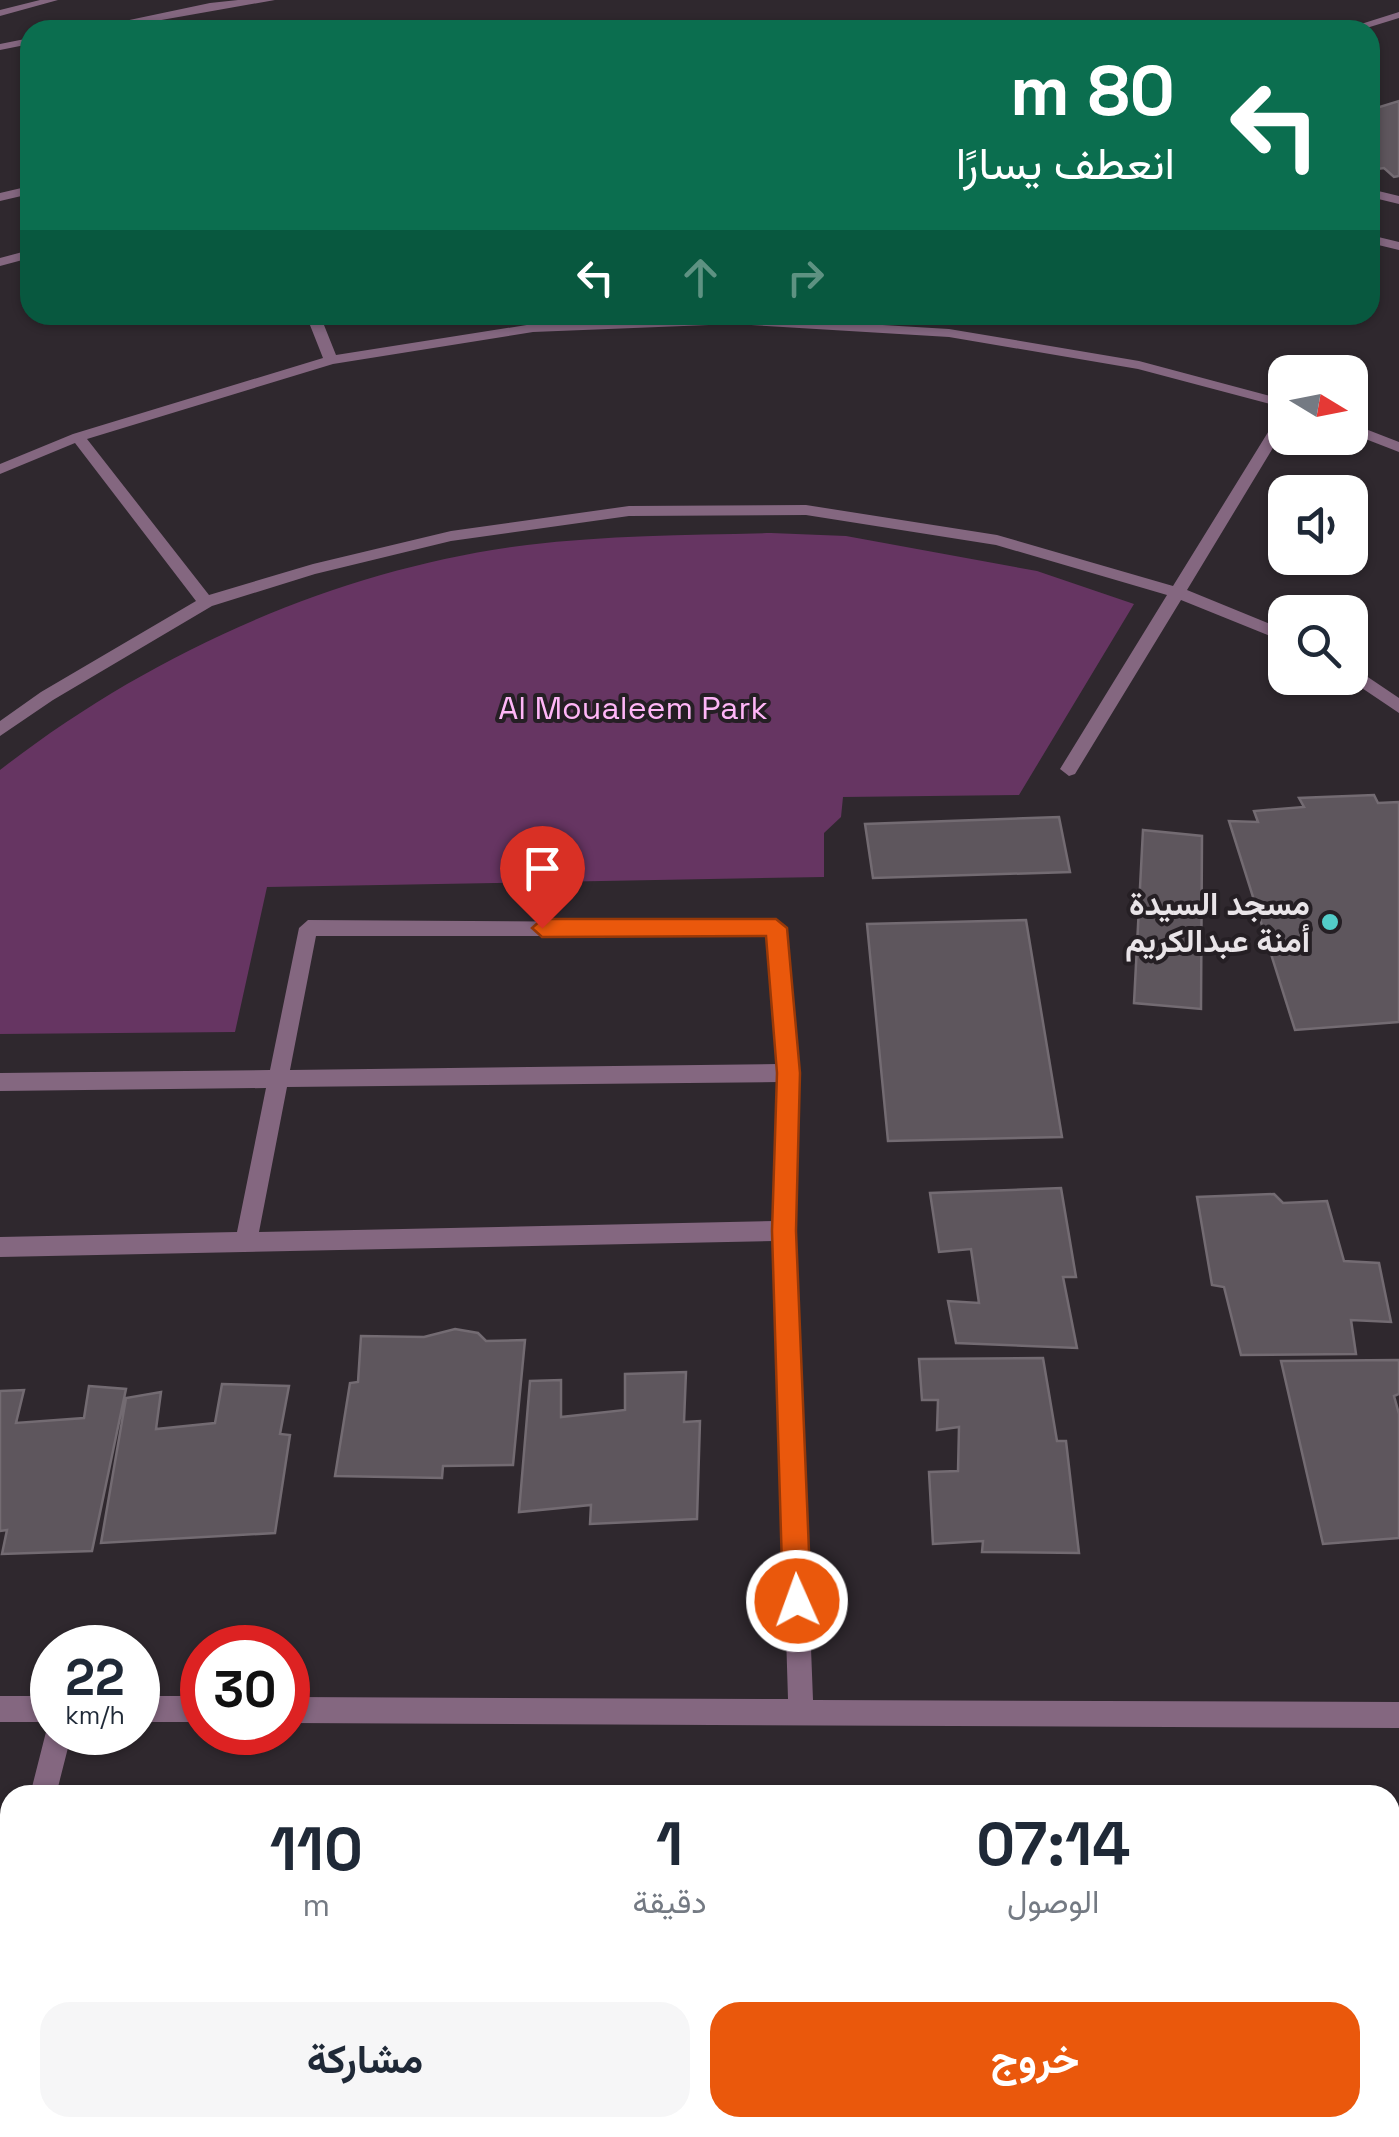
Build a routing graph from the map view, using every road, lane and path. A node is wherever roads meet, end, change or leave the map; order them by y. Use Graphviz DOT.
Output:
graph roads {
  1 [pos="53,0"];
  2 [pos="270,0"];
  3 [pos="0,13"];
  4 [pos="139,20"];
  5 [pos="317,325"];
  6 [pos="608,325"];
  7 [pos="817,325"];
  8 [pos="950,325"];
  9 [pos="949,333"];
  10 [pos="331,360"];
  11 [pos="1268,399"];
  12 [pos="1368,435"];
  13 [pos="78,437"];
  14 [pos="1268,444"];
  15 [pos="1399,447"];
  16 [pos="0,468"];
  17 [pos="1180,592"];
  18 [pos="206,602"];
  19 [pos="1268,629"];
  20 [pos="1368,684"];
  21 [pos="1399,707"];
  22 [pos="0,730"];
  23 [pos="1069,768"];
  24 [pos="788,1073"];
  25 [pos="278,1079"];
  26 [pos="0,1082"];
  27 [pos="784,1231"];
  28 [pos="246,1242"];
  29 [pos="0,1247"];
  30 [pos="0,1708"];
  31 [pos="30,1709"];
  32 [pos="310,1710"];
  33 [pos="801,1712"];
  34 [pos="1399,1715"];
  35 [pos="53,1755"];
  36 [pos="46,1785"];
  1 -- 3 [label="street"];
  2 -- 4 [label="street"];
  5 -- 10 [label="street"];
  6 -- 10 [label="street"];
  7 -- 9 [label="street"];
  8 -- 9 [label="street"];
  9 -- 11 [label="street"];
  10 -- 13 [label="street"];
  12 -- 15 [label="street"];
  13 -- 16 [label="street"];
  13 -- 18 [label="street"];
  14 -- 17 [label="street"];
  17 -- 18 [label="street"];
  17 -- 19 [label="street"];
  17 -- 23 [label="street"];
  18 -- 22 [label="street"];
  20 -- 21 [label="street"];
  24 -- 25 [label="street"];
  24 -- 25 [label="street"];
  24 -- 27 [label="street"];
  25 -- 26 [label="street"];
  25 -- 28 [label="street"];
  27 -- 28 [label="street"];
  27 -- 33 [label="street"];
  28 -- 29 [label="street"];
  30 -- 31 [label="street"];
  32 -- 33 [label="street"];
  33 -- 34 [label="street"];
  35 -- 36 [label="street"];
}
